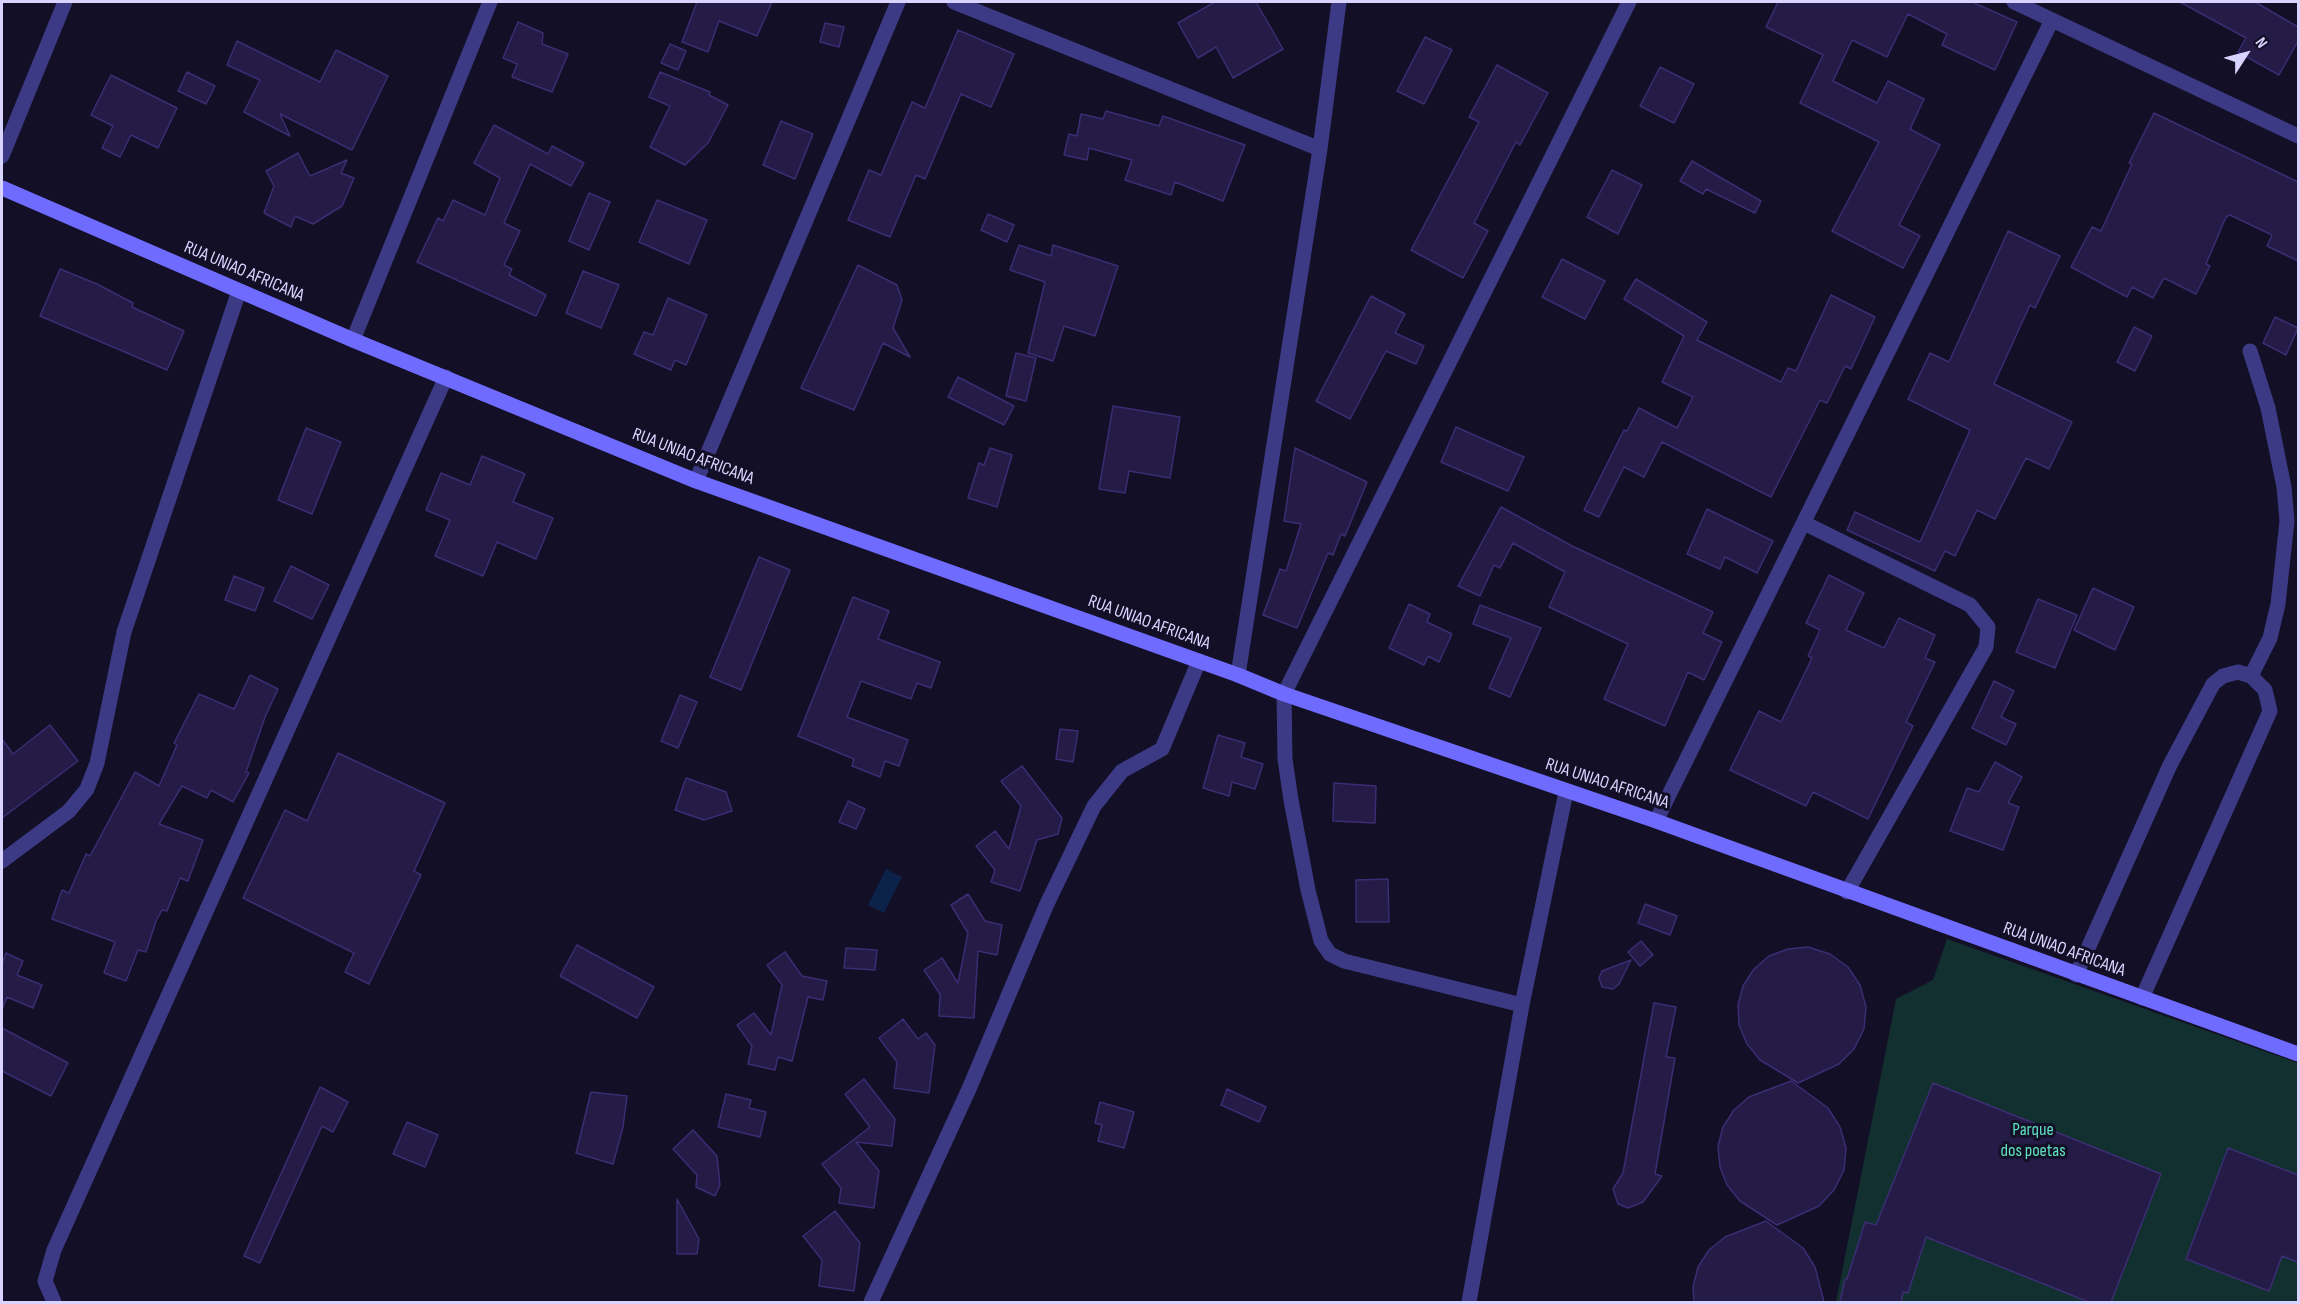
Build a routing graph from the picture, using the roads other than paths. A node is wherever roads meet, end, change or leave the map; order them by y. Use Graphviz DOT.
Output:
graph roads {
  1 [pos="65,2"];
  2 [pos="490,2"];
  3 [pos="898,2"];
  4 [pos="954,2"];
  5 [pos="1339,2"];
  6 [pos="1629,2"];
  7 [pos="2014,2"];
  8 [pos="2052,20"];
  9 [pos="2298,136"];
  10 [pos="1320,149"];
  11 [pos="2,156"];
  12 [pos="2,188"];
  13 [pos="239,291"];
  14 [pos="353,340"];
  15 [pos="2250,351"];
  16 [pos="446,377"];
  17 [pos="696,481"];
  18 [pos="1804,523"];
  19 [pos="1199,661"];
  20 [pos="1238,675"];
  21 [pos="2251,676"];
  22 [pos="1284,694"];
  23 [pos="1566,792"];
  24 [pos="1656,821"];
  25 [pos="2,861"];
  26 [pos="1847,892"];
  27 [pos="2076,975"];
  28 [pos="2142,998"];
  29 [pos="1522,1005"];
  30 [pos="2298,1054"];
  31 [pos="54,1302"];
  32 [pos="871,1302"];
  33 [pos="1469,1302"];
  1 -- 11 [label="street"];
  2 -- 14 [label="street"];
  3 -- 17 [label="street"];
  4 -- 10 [label="street"];
  5 -- 10 [label="street"];
  6 -- 22 [label="street"];
  7 -- 8 [label="street"];
  8 -- 9 [label="street"];
  8 -- 18 [label="street"];
  10 -- 20 [label="street"];
  12 -- 13 [label="main road, RUA UNIAO AFRICANA"];
  13 -- 14 [label="main road, RUA UNIAO AFRICANA"];
  13 -- 25 [label="street"];
  14 -- 16 [label="main road, RUA UNIAO AFRICANA"];
  15 -- 21 [label="street"];
  16 -- 17 [label="main road, RUA UNIAO AFRICANA"];
  16 -- 31 [label="street"];
  17 -- 19 [label="main road, RUA UNIAO AFRICANA"];
  18 -- 24 [label="street"];
  18 -- 26 [label="street"];
  19 -- 20 [label="main road, RUA UNIAO AFRICANA"];
  19 -- 32 [label="street"];
  20 -- 22 [label="main road, RUA UNIAO AFRICANA"];
  21 -- 27 [label="street"];
  21 -- 28 [label="street"];
  22 -- 23 [label="main road, RUA UNIAO AFRICANA"];
  22 -- 29 [label="street"];
  23 -- 24 [label="main road, RUA UNIAO AFRICANA"];
  23 -- 29 [label="street"];
  24 -- 26 [label="main road, RUA UNIAO AFRICANA"];
  26 -- 27 [label="main road, RUA UNIAO AFRICANA"];
  27 -- 28 [label="main road, RUA UNIAO AFRICANA"];
  28 -- 30 [label="main road, RUA UNIAO AFRICANA"];
  29 -- 33 [label="street"];
}
